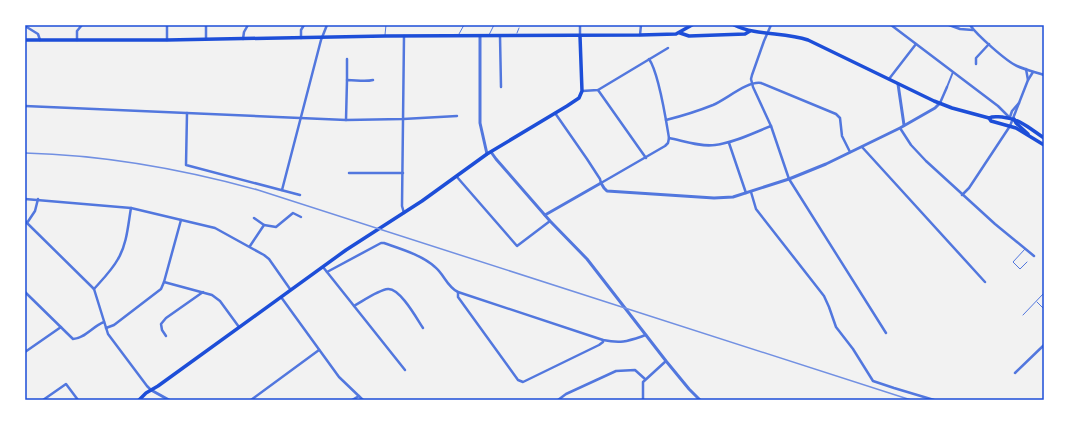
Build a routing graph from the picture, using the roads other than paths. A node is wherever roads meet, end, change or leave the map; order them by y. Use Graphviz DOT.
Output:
graph roads {
  1 [pos="82,25"];
  2 [pos="166,25"];
  3 [pos="206,25"];
  4 [pos="248,25"];
  5 [pos="304,25"];
  6 [pos="327,25"];
  7 [pos="386,25"];
  8 [pos="464,25"];
  9 [pos="494,25"];
  10 [pos="580,25"];
  11 [pos="641,25"];
  12 [pos="692,25"];
  13 [pos="734,25"];
  14 [pos="771,25"];
  15 [pos="891,25"];
  16 [pos="949,25"];
  17 [pos="970,25"];
  18 [pos="25,26"];
  19 [pos="519,28"];
  20 [pos="973,30"];
  21 [pos="750,31"];
  22 [pos="680,33"];
  23 [pos="767,33"];
  24 [pos="385,36"];
  25 [pos="404,36"];
  26 [pos="458,36"];
  27 [pos="480,36"];
  28 [pos="488,36"];
  29 [pos="500,36"];
  30 [pos="516,36"];
  31 [pos="580,36"];
  32 [pos="640,36"];
  33 [pos="243,38"];
  34 [pos="301,38"];
  35 [pos="322,38"];
  36 [pos="206,39"];
  37 [pos="25,40"];
  38 [pos="40,40"];
  39 [pos="77,40"];
  40 [pos="167,40"];
  41 [pos="916,44"];
  42 [pos="989,44"];
  43 [pos="668,48"];
  44 [pos="347,59"];
  45 [pos="649,59"];
  46 [pos="976,64"];
  47 [pos="1026,69"];
  48 [pos="953,72"];
  49 [pos="1033,72"];
  50 [pos="1044,75"];
  51 [pos="889,79"];
  52 [pos="347,80"];
  53 [pos="373,80"];
  54 [pos="1028,80"];
  55 [pos="752,83"];
  56 [pos="898,84"];
  57 [pos="501,87"];
  58 [pos="947,87"];
  59 [pos="598,90"];
  60 [pos="582,91"];
  61 [pos="940,103"];
  62 [pos="25,106"];
  63 [pos="187,113"];
  64 [pos="555,113"];
  65 [pos="456,116"];
  66 [pos="989,118"];
  67 [pos="301,119"];
  68 [pos="403,119"];
  69 [pos="1012,119"];
  70 [pos="346,120"];
  71 [pos="666,120"];
  72 [pos="904,125"];
  73 [pos="771,126"];
  74 [pos="1010,126"];
  75 [pos="900,128"];
  76 [pos="1028,134"];
  77 [pos="669,138"];
  78 [pos="1044,138"];
  79 [pos="729,143"];
  80 [pos="1044,145"];
  81 [pos="862,147"];
  82 [pos="491,152"];
  83 [pos="850,152"];
  84 [pos="487,154"];
  85 [pos="646,158"];
  86 [pos="349,173"];
  87 [pos="403,173"];
  88 [pos="456,177"];
  89 [pos="789,179"];
  90 [pos="601,183"];
  91 [pos="282,190"];
  92 [pos="750,192"];
  93 [pos="746,193"];
  94 [pos="300,195"];
  95 [pos="962,195"];
  96 [pos="25,198"];
  97 [pos="38,199"];
  98 [pos="131,208"];
  99 [pos="404,213"];
  100 [pos="545,215"];
  101 [pos="301,217"];
  102 [pos="254,218"];
  103 [pos="181,220"];
  104 [pos="550,221"];
  105 [pos="26,222"];
  106 [pos="264,225"];
  107 [pos="250,246"];
  108 [pos="1025,249"];
  109 [pos="1034,256"];
  110 [pos="1027,262"];
  111 [pos="323,267"];
  112 [pos="327,272"];
  113 [pos="164,282"];
  114 [pos="985,282"];
  115 [pos="94,289"];
  116 [pos="290,289"];
  117 [pos="25,292"];
  118 [pos="203,292"];
  119 [pos="458,292"];
  120 [pos="1044,293"];
  121 [pos="280,296"];
  122 [pos="1036,302"];
  123 [pos="354,306"];
  124 [pos="1044,310"];
  125 [pos="1022,315"];
  126 [pos="104,322"];
  127 [pos="61,327"];
  128 [pos="239,327"];
  129 [pos="106,328"];
  130 [pos="423,328"];
  131 [pos="886,333"];
  132 [pos="647,335"];
  133 [pos="166,336"];
  134 [pos="603,340"];
  135 [pos="1044,345"];
  136 [pos="319,350"];
  137 [pos="25,352"];
  138 [pos="666,361"];
  139 [pos="405,370"];
  140 [pos="1015,374"];
  141 [pos="645,379"];
  142 [pos="151,390"];
  143 [pos="359,396"];
  144 [pos="43,400"];
  145 [pos="78,400"];
  146 [pos="139,400"];
  147 [pos="169,400"];
  148 [pos="251,400"];
  149 [pos="352,400"];
  150 [pos="363,400"];
  151 [pos="558,400"];
  152 [pos="643,400"];
  153 [pos="700,400"];
  154 [pos="934,400"];
  1 -- 39 [label="street"];
  2 -- 40 [label="street"];
  3 -- 36 [label="street"];
  4 -- 33 [label="street"];
  5 -- 34 [label="street"];
  6 -- 35 [label="street"];
  7 -- 24 [label="lane"];
  8 -- 26 [label="lane"];
  9 -- 28 [label="lane"];
  10 -- 31 [label="street"];
  11 -- 32 [label="street"];
  12 -- 22 [label="main road"];
  13 -- 21 [label="main road"];
  14 -- 23 [label="street"];
  15 -- 41 [label="street"];
  16 -- 20 [label="street"];
  17 -- 20 [label="street"];
  18 -- 38 [label="street"];
  19 -- 30 [label="lane"];
  20 -- 42 [label="street"];
  21 -- 22 [label="main road"];
  21 -- 23 [label="main road"];
  22 -- 32 [label="main road"];
  23 -- 51 [label="main road"];
  23 -- 55 [label="street"];
  24 -- 25 [label="main road"];
  24 -- 35 [label="main road"];
  25 -- 26 [label="main road"];
  25 -- 68 [label="street"];
  26 -- 27 [label="main road"];
  27 -- 28 [label="main road"];
  27 -- 84 [label="street"];
  28 -- 29 [label="main road"];
  29 -- 30 [label="main road"];
  29 -- 57 [label="street"];
  30 -- 31 [label="main road"];
  31 -- 32 [label="main road"];
  31 -- 60 [label="main road"];
  33 -- 34 [label="main road"];
  33 -- 36 [label="main road"];
  34 -- 35 [label="main road"];
  35 -- 67 [label="street"];
  36 -- 40 [label="main road"];
  37 -- 38 [label="main road"];
  38 -- 39 [label="main road"];
  39 -- 40 [label="main road"];
  41 -- 48 [label="street"];
  41 -- 51 [label="street"];
  42 -- 46 [label="street"];
  42 -- 47 [label="street"];
  43 -- 45 [label="street"];
  44 -- 52 [label="street"];
  45 -- 59 [label="street"];
  45 -- 71 [label="street"];
  47 -- 49 [label="street"];
  47 -- 54 [label="street"];
  48 -- 58 [label="street"];
  48 -- 69 [label="street"];
  49 -- 50 [label="street"];
  49 -- 54 [label="street"];
  51 -- 56 [label="main road"];
  52 -- 53 [label="street"];
  52 -- 70 [label="street"];
  54 -- 69 [label="street"];
  55 -- 71 [label="street"];
  55 -- 73 [label="street"];
  55 -- 83 [label="street"];
  56 -- 61 [label="main road"];
  56 -- 72 [label="street"];
  58 -- 61 [label="street"];
  59 -- 60 [label="street"];
  59 -- 85 [label="street"];
  60 -- 64 [label="main road"];
  61 -- 66 [label="main road"];
  61 -- 72 [label="street"];
  62 -- 63 [label="street"];
  63 -- 67 [label="street"];
  63 -- 91 [label="street"];
  64 -- 82 [label="main road"];
  64 -- 90 [label="street"];
  65 -- 68 [label="street"];
  66 -- 69 [label="main road"];
  66 -- 74 [label="main road"];
  67 -- 70 [label="street"];
  67 -- 91 [label="street"];
  68 -- 70 [label="street"];
  68 -- 87 [label="street"];
  69 -- 74 [label="street"];
  69 -- 76 [label="main road"];
  69 -- 78 [label="main road"];
  71 -- 77 [label="street"];
  72 -- 75 [label="street"];
  73 -- 79 [label="street"];
  73 -- 89 [label="street"];
  74 -- 76 [label="main road"];
  74 -- 95 [label="street"];
  75 -- 81 [label="street"];
  75 -- 95 [label="street"];
  76 -- 80 [label="main road"];
  77 -- 79 [label="street"];
  77 -- 85 [label="street"];
  79 -- 93 [label="street"];
  81 -- 83 [label="street"];
  81 -- 114 [label="street"];
  82 -- 84 [label="main road"];
  82 -- 100 [label="street"];
  83 -- 89 [label="street"];
  84 -- 88 [label="main road"];
  85 -- 90 [label="street"];
  86 -- 87 [label="street"];
  87 -- 99 [label="street"];
  88 -- 99 [label="main road"];
  88 -- 104 [label="street"];
  89 -- 92 [label="street"];
  89 -- 131 [label="street"];
  90 -- 93 [label="street"];
  90 -- 100 [label="street"];
  91 -- 94 [label="street"];
  92 -- 93 [label="street"];
  92 -- 154 [label="street"];
  95 -- 108 [label="street"];
  96 -- 97 [label="street"];
  97 -- 98 [label="street"];
  97 -- 105 [label="street"];
  98 -- 103 [label="street"];
  98 -- 115 [label="street"];
  99 -- 111 [label="main road"];
  100 -- 104 [label="street"];
  101 -- 106 [label="street"];
  102 -- 106 [label="street"];
  103 -- 107 [label="street"];
  103 -- 113 [label="street"];
  104 -- 132 [label="street"];
  105 -- 115 [label="street"];
  106 -- 107 [label="street"];
  107 -- 116 [label="street"];
  108 -- 109 [label="street"];
  108 -- 110 [label="lane"];
  111 -- 112 [label="street"];
  111 -- 116 [label="main road"];
  112 -- 119 [label="street"];
  112 -- 123 [label="street"];
  113 -- 118 [label="street"];
  113 -- 129 [label="street"];
  115 -- 126 [label="street"];
  116 -- 121 [label="main road"];
  117 -- 127 [label="street"];
  118 -- 128 [label="street"];
  118 -- 133 [label="street"];
  119 -- 134 [label="street"];
  119 -- 134 [label="street"];
  120 -- 122 [label="lane"];
  121 -- 128 [label="main road"];
  121 -- 136 [label="street"];
  122 -- 124 [label="lane"];
  122 -- 125 [label="lane"];
  123 -- 130 [label="street"];
  123 -- 139 [label="street"];
  126 -- 127 [label="street"];
  126 -- 129 [label="street"];
  127 -- 137 [label="street"];
  128 -- 142 [label="main road"];
  129 -- 142 [label="street"];
  132 -- 134 [label="street"];
  132 -- 138 [label="street"];
  135 -- 140 [label="street"];
  136 -- 143 [label="street"];
  136 -- 148 [label="street"];
  138 -- 141 [label="street"];
  138 -- 153 [label="street"];
  141 -- 151 [label="street"];
  141 -- 152 [label="street"];
  142 -- 146 [label="main road"];
  142 -- 147 [label="street"];
  143 -- 149 [label="street"];
  143 -- 150 [label="street"];
  144 -- 145 [label="street"];
}
